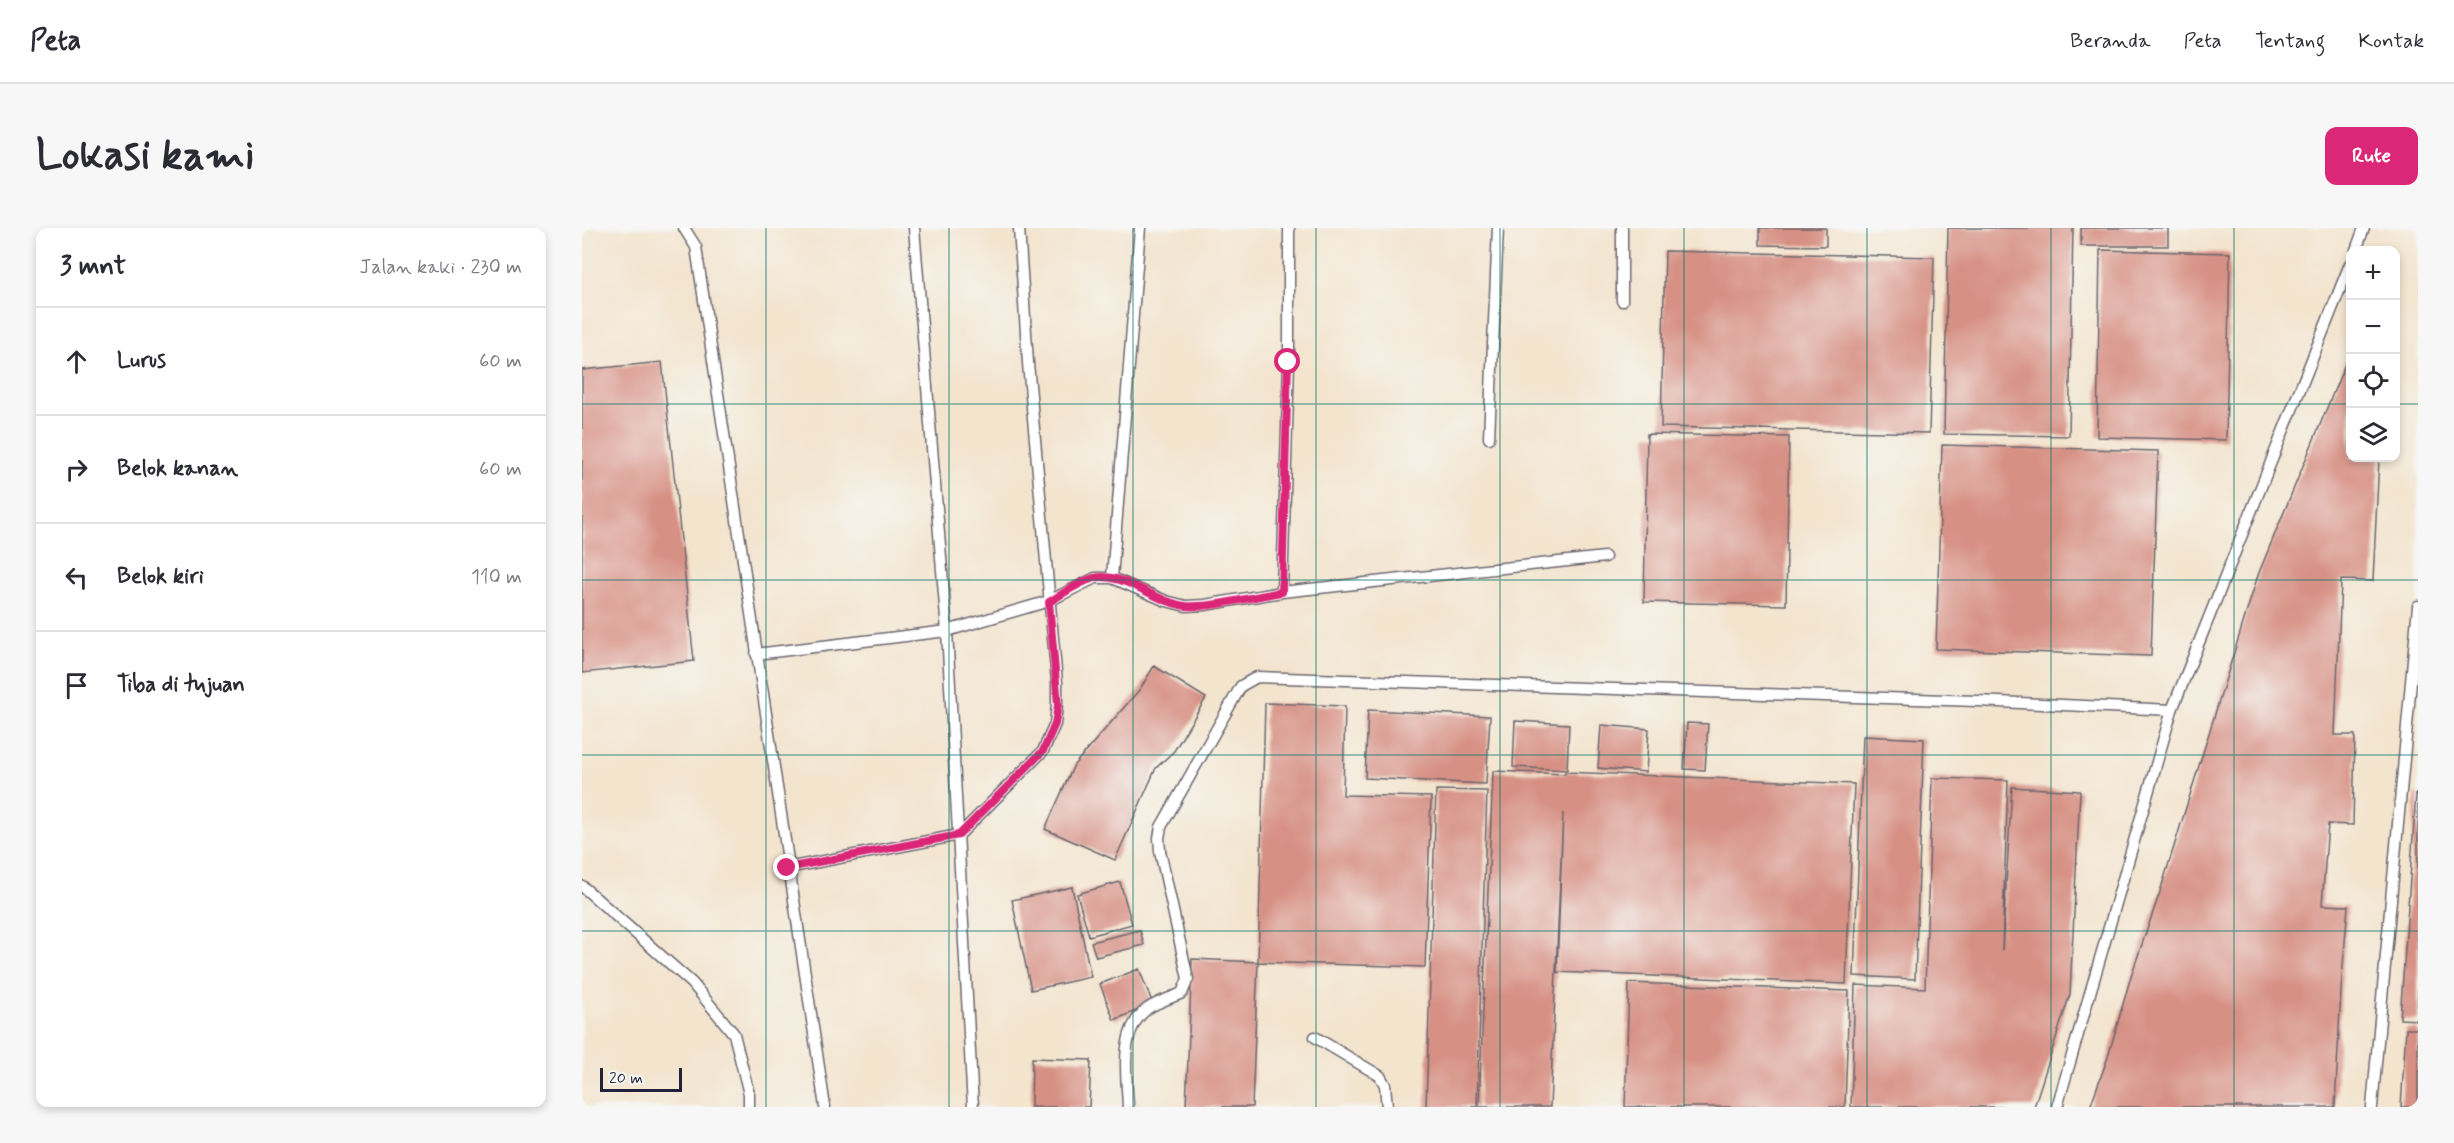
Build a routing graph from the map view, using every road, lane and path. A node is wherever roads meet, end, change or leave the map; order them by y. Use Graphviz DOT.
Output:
graph roads {
  1 [pos="684,228"];
  2 [pos="914,228"];
  3 [pos="1019,228"];
  4 [pos="1140,228"];
  5 [pos="1289,228"];
  6 [pos="1498,228"];
  7 [pos="1622,228"];
  8 [pos="2364,228"];
  9 [pos="2357,246"];
  10 [pos="2346,274"];
  11 [pos="1622,301"];
  12 [pos="1489,438"];
  13 [pos="1605,557"];
  14 [pos="1112,578"];
  15 [pos="1282,592"];
  16 [pos="1049,602"];
  17 [pos="2418,606"];
  18 [pos="947,631"];
  19 [pos="756,654"];
  20 [pos="2172,710"];
  21 [pos="959,835"];
  22 [pos="787,868"];
  23 [pos="582,886"];
  24 [pos="1315,1037"];
  25 [pos="749,1107"];
  26 [pos="825,1107"];
  27 [pos="973,1107"];
  28 [pos="1128,1107"];
  29 [pos="1387,1107"];
  30 [pos="2057,1107"];
  31 [pos="2372,1107"];
  1 -- 19 [label="lane"];
  2 -- 18 [label="lane"];
  3 -- 16 [label="lane"];
  4 -- 14 [label="lane"];
  5 -- 15 [label="lane"];
  6 -- 12 [label="lane"];
  7 -- 11 [label="lane"];
  8 -- 9 [label="lane"];
  10 -- 20 [label="lane"];
  13 -- 15 [label="lane"];
  14 -- 15 [label="lane"];
  14 -- 16 [label="lane"];
  16 -- 18 [label="lane"];
  16 -- 21 [label="lane"];
  17 -- 31 [label="lane"];
  18 -- 19 [label="lane"];
  18 -- 21 [label="lane"];
  19 -- 22 [label="lane"];
  20 -- 28 [label="lane"];
  20 -- 30 [label="lane"];
  21 -- 22 [label="lane"];
  21 -- 27 [label="lane"];
  22 -- 26 [label="lane"];
  23 -- 25 [label="lane"];
  24 -- 29 [label="lane"];
}
